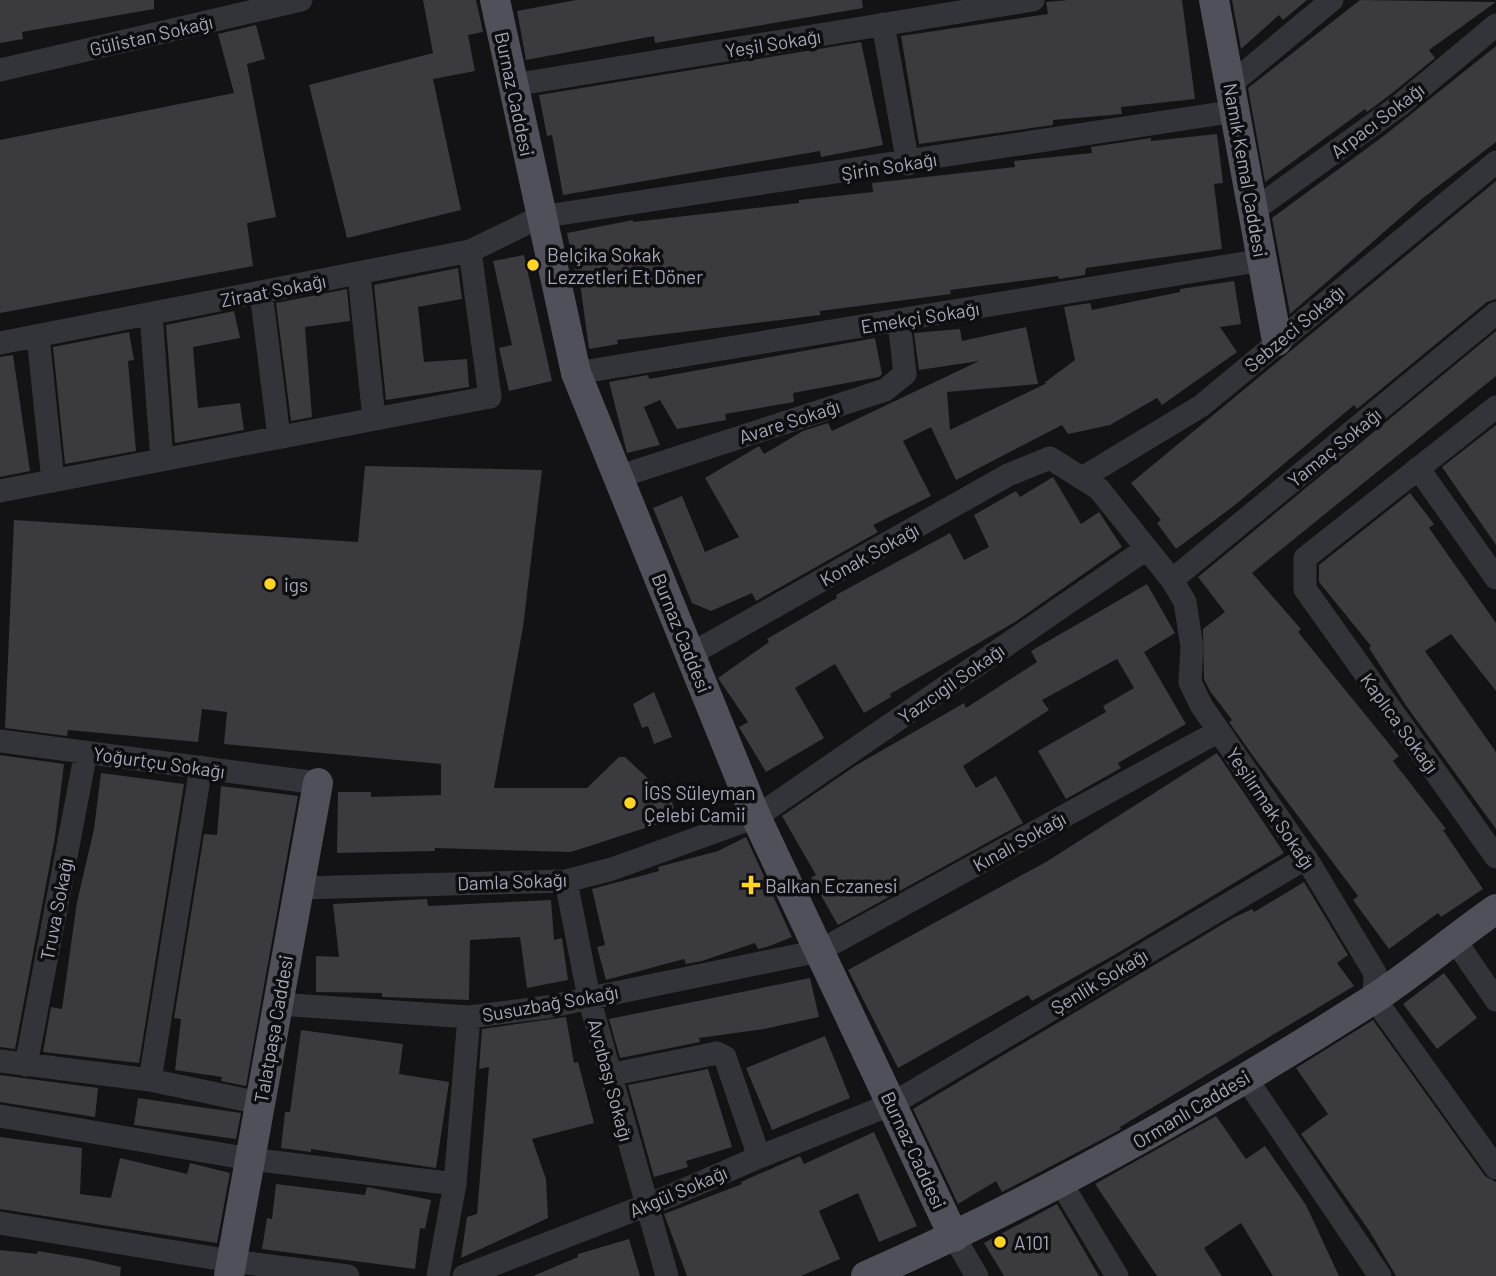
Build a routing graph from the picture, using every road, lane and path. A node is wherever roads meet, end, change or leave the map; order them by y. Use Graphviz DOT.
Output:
graph roads {
  1 [pos="301,0"];
  2 [pos="495,0"];
  3 [pos="1033,0"];
  4 [pos="1214,0"];
  5 [pos="1332,0"];
  6 [pos="883,24"];
  7 [pos="1496,25"];
  8 [pos="0,70"];
  9 [pos="513,85"];
  10 [pos="1234,98"];
  11 [pos="1496,162"];
  12 [pos="908,163"];
  13 [pos="1254,210"];
  14 [pos="540,218"];
  15 [pos="470,251"];
  16 [pos="1263,260"];
  17 [pos="359,274"];
  18 [pos="261,292"];
  19 [pos="1496,313"];
  20 [pos="151,314"];
  21 [pos="899,321"];
  22 [pos="38,335"];
  23 [pos="1277,341"];
  24 [pos="0,343"];
  25 [pos="576,373"];
  26 [pos="1496,407"];
  27 [pos="374,419"];
  28 [pos="279,437"];
  29 [pos="1050,458"];
  30 [pos="162,460"];
  31 [pos="1418,468"];
  32 [pos="618,477"];
  33 [pos="1082,478"];
  34 [pos="54,481"];
  35 [pos="0,491"];
  36 [pos="1146,549"];
  37 [pos="1496,578"];
  38 [pos="1172,580"];
  39 [pos="691,654"];
  40 [pos="1219,731"];
  41 [pos="0,741"];
  42 [pos="86,752"];
  43 [pos="201,767"];
  44 [pos="318,783"];
  45 [pos="756,817"];
  46 [pos="1496,857"];
  47 [pos="1306,858"];
  48 [pos="566,881"];
  49 [pos="299,888"];
  50 [pos="1496,909"];
  51 [pos="1454,939"];
  52 [pos="819,951"];
  53 [pos="589,998"];
  54 [pos="1374,998"];
  55 [pos="1496,1000"];
  56 [pos="278,1004"];
  57 [pos="469,1017"];
  58 [pos="0,1061"];
  59 [pos="26,1065"];
  60 [pos="609,1075"];
  61 [pos="1245,1077"];
  62 [pos="150,1080"];
  63 [pos="260,1103"];
  64 [pos="892,1104"];
  65 [pos="0,1116"];
  66 [pos="759,1157"];
  67 [pos="250,1159"];
  68 [pos="1496,1168"];
  69 [pos="1061,1183"];
  70 [pos="455,1184"];
  71 [pos="645,1206"];
  72 [pos="0,1223"];
  73 [pos="954,1237"];
  74 [pos="230,1269"];
  75 [pos="348,1276"];
  76 [pos="438,1276"];
  77 [pos="464,1276"];
  78 [pos="667,1276"];
  79 [pos="866,1276"];
  80 [pos="977,1276"];
  81 [pos="1117,1276"];
  82 [pos="1380,1276"];
  1 -- 8 [label="street, Gülistan Sokağı"];
  2 -- 9 [label="main road, Burnaz Caddesi"];
  3 -- 6 [label="street, Yeşil Sokağı"];
  4 -- 10 [label="main road, Namık Kemal Caddesi"];
  5 -- 10 [label="street"];
  6 -- 9 [label="street, Yeşil Sokağı"];
  6 -- 12 [label="street"];
  7 -- 13 [label="street, Arpacı Sokağı"];
  9 -- 14 [label="main road, Burnaz Caddesi"];
  10 -- 12 [label="street, Şirin Sokağı"];
  10 -- 13 [label="main road, Namık Kemal Caddesi"];
  11 -- 23 [label="street, Sebzeci Sokağı"];
  12 -- 14 [label="street, Şirin Sokağı"];
  13 -- 16 [label="main road, Namık Kemal Caddesi"];
  14 -- 15 [label="street, Ziraat Sokağı"];
  14 -- 25 [label="main road, Burnaz Caddesi"];
  15 -- 17 [label="street, Ziraat Sokağı"];
  15 -- 27 [label="street"];
  16 -- 21 [label="street, Emekçi Sokağı"];
  16 -- 23 [label="main road, Namık Kemal Caddesi"];
  17 -- 18 [label="street, Ziraat Sokağı"];
  17 -- 27 [label="street"];
  18 -- 20 [label="street, Ziraat Sokağı"];
  18 -- 28 [label="street"];
  19 -- 38 [label="street, Yamaç Sokağı"];
  20 -- 22 [label="street, Ziraat Sokağı"];
  20 -- 30 [label="street"];
  21 -- 25 [label="street, Emekçi Sokağı"];
  21 -- 32 [label="street, Avare Sokağı"];
  22 -- 24 [label="street, Ziraat Sokağı"];
  22 -- 34 [label="street"];
  23 -- 33 [label="street, Sebzeci Sokağı"];
  25 -- 32 [label="main road, Burnaz Caddesi"];
  26 -- 31 [label="street"];
  27 -- 28 [label="street"];
  28 -- 30 [label="street"];
  29 -- 33 [label="street, Yeşilırmak Sokağı"];
  29 -- 39 [label="street, Konak Sokağı"];
  30 -- 34 [label="street"];
  31 -- 37 [label="street"];
  31 -- 46 [label="street, Kaplıca Sokağı"];
  32 -- 39 [label="main road, Burnaz Caddesi"];
  33 -- 36 [label="street, Yeşilırmak Sokağı"];
  34 -- 35 [label="street"];
  36 -- 38 [label="street, Yeşilırmak Sokağı"];
  36 -- 45 [label="street, Yazıcıgil Sokağı"];
  38 -- 40 [label="street, Yeşilırmak Sokağı"];
  39 -- 45 [label="main road, Burnaz Caddesi"];
  40 -- 47 [label="street, Yeşilırmak Sokağı"];
  40 -- 52 [label="street, Kınalı Sokağı"];
  41 -- 42 [label="street, Yoğurtçu Sokağı"];
  42 -- 43 [label="street, Yoğurtçu Sokağı"];
  42 -- 59 [label="street, Truva Sokağı"];
  43 -- 44 [label="street, Yoğurtçu Sokağı"];
  43 -- 62 [label="street"];
  44 -- 49 [label="main road, Talatpaşa Caddesi"];
  45 -- 48 [label="street, Damla Sokağı"];
  45 -- 52 [label="main road, Burnaz Caddesi"];
  47 -- 54 [label="street, Yeşilırmak Sokağı"];
  47 -- 64 [label="street, Şenlik Sokağı"];
  48 -- 49 [label="street, Damla Sokağı"];
  48 -- 53 [label="street, Avcıbaşı Sokağı"];
  49 -- 56 [label="main road, Talatpaşa Caddesi"];
  50 -- 51 [label="main road, Ormanlı Caddesi"];
  51 -- 54 [label="main road, Ormanlı Caddesi"];
  51 -- 55 [label="street"];
  52 -- 53 [label="street, Susuzbağ Sokağı"];
  52 -- 64 [label="main road, Burnaz Caddesi"];
  53 -- 57 [label="street, Susuzbağ Sokağı"];
  53 -- 60 [label="street, Avcıbaşı Sokağı"];
  54 -- 61 [label="main road, Ormanlı Caddesi"];
  54 -- 68 [label="street, Yeşilırmak Sokağı"];
  56 -- 57 [label="street, Susuzbağ Sokağı"];
  56 -- 63 [label="main road, Talatpaşa Caddesi"];
  57 -- 70 [label="street"];
  58 -- 59 [label="street"];
  59 -- 62 [label="street"];
  60 -- 66 [label="street"];
  60 -- 71 [label="street, Avcıbaşı Sokağı"];
  61 -- 69 [label="main road, Ormanlı Caddesi"];
  61 -- 82 [label="street"];
  62 -- 63 [label="street"];
  63 -- 67 [label="main road, Talatpaşa Caddesi"];
  64 -- 66 [label="street, Akgül Sokağı"];
  64 -- 73 [label="main road, Burnaz Caddesi"];
  65 -- 67 [label="street"];
  66 -- 71 [label="street, Akgül Sokağı"];
  67 -- 70 [label="street"];
  67 -- 74 [label="main road, Talatpaşa Caddesi"];
  69 -- 73 [label="main road, Ormanlı Caddesi"];
  69 -- 81 [label="street"];
  70 -- 76 [label="street"];
  71 -- 77 [label="street, Akgül Sokağı"];
  71 -- 78 [label="street, Avcıbaşı Sokağı"];
  72 -- 74 [label="street"];
  73 -- 79 [label="main road, Ormanlı Caddesi"];
  73 -- 80 [label="street"];
  74 -- 75 [label="street"];
}
